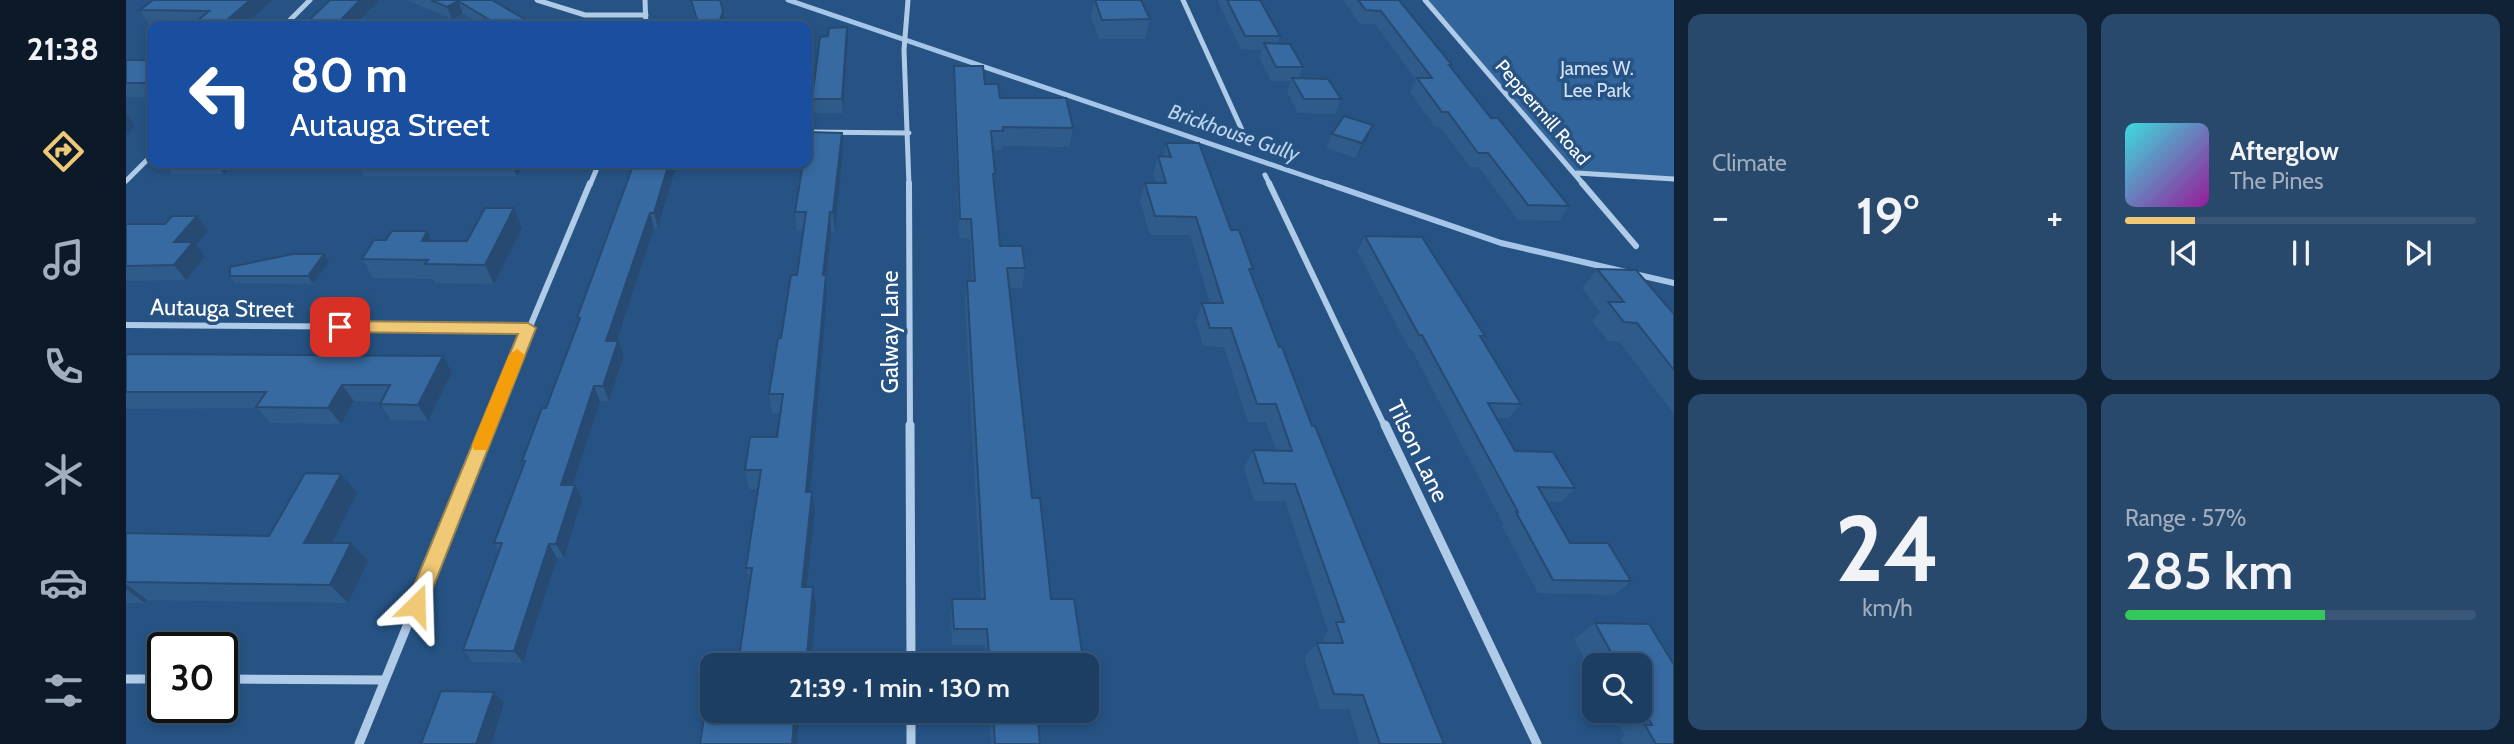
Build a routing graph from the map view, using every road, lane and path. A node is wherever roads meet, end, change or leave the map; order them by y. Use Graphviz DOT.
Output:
graph roads {
  1 [pos="310,0"];
  2 [pos="537,0"];
  3 [pos="645,0"];
  4 [pos="908,0"];
  5 [pos="1183,0"];
  6 [pos="1425,0"];
  7 [pos="646,15"];
  8 [pos="289,21"];
  9 [pos="646,21"];
  10 [pos="1242,130"];
  11 [pos="812,132"];
  12 [pos="909,133"];
  13 [pos="147,160"];
  14 [pos="597,168"];
  15 [pos="1577,173"];
  16 [pos="1265,176"];
  17 [pos="1674,179"];
  18 [pos="126,181"];
  19 [pos="1636,246"];
  20 [pos="126,325"];
  21 [pos="528,328"];
  22 [pos="911,653"];
  23 [pos="126,679"];
  24 [pos="147,679"];
  25 [pos="238,679"];
  26 [pos="385,680"];
  27 [pos="911,723"];
  28 [pos="359,744"];
  29 [pos="911,744"];
  30 [pos="1537,744"];
  1 -- 8 [label="street"];
  2 -- 7 [label="street"];
  3 -- 7 [label="street"];
  4 -- 12 [label="street, Galway Lane"];
  5 -- 10 [label="street"];
  6 -- 15 [label="street, Peppermill Road"];
  7 -- 9 [label="street"];
  11 -- 12 [label="street"];
  12 -- 22 [label="street, Galway Lane"];
  13 -- 18 [label="street"];
  14 -- 21 [label="street"];
  15 -- 17 [label="street"];
  15 -- 19 [label="street, Peppermill Road"];
  16 -- 30 [label="street, Tilson Lane"];
  20 -- 21 [label="street, Autauga Street"];
  21 -- 26 [label="street"];
  23 -- 24 [label="street"];
  25 -- 26 [label="street"];
  26 -- 28 [label="street"];
  27 -- 29 [label="street"];
}
